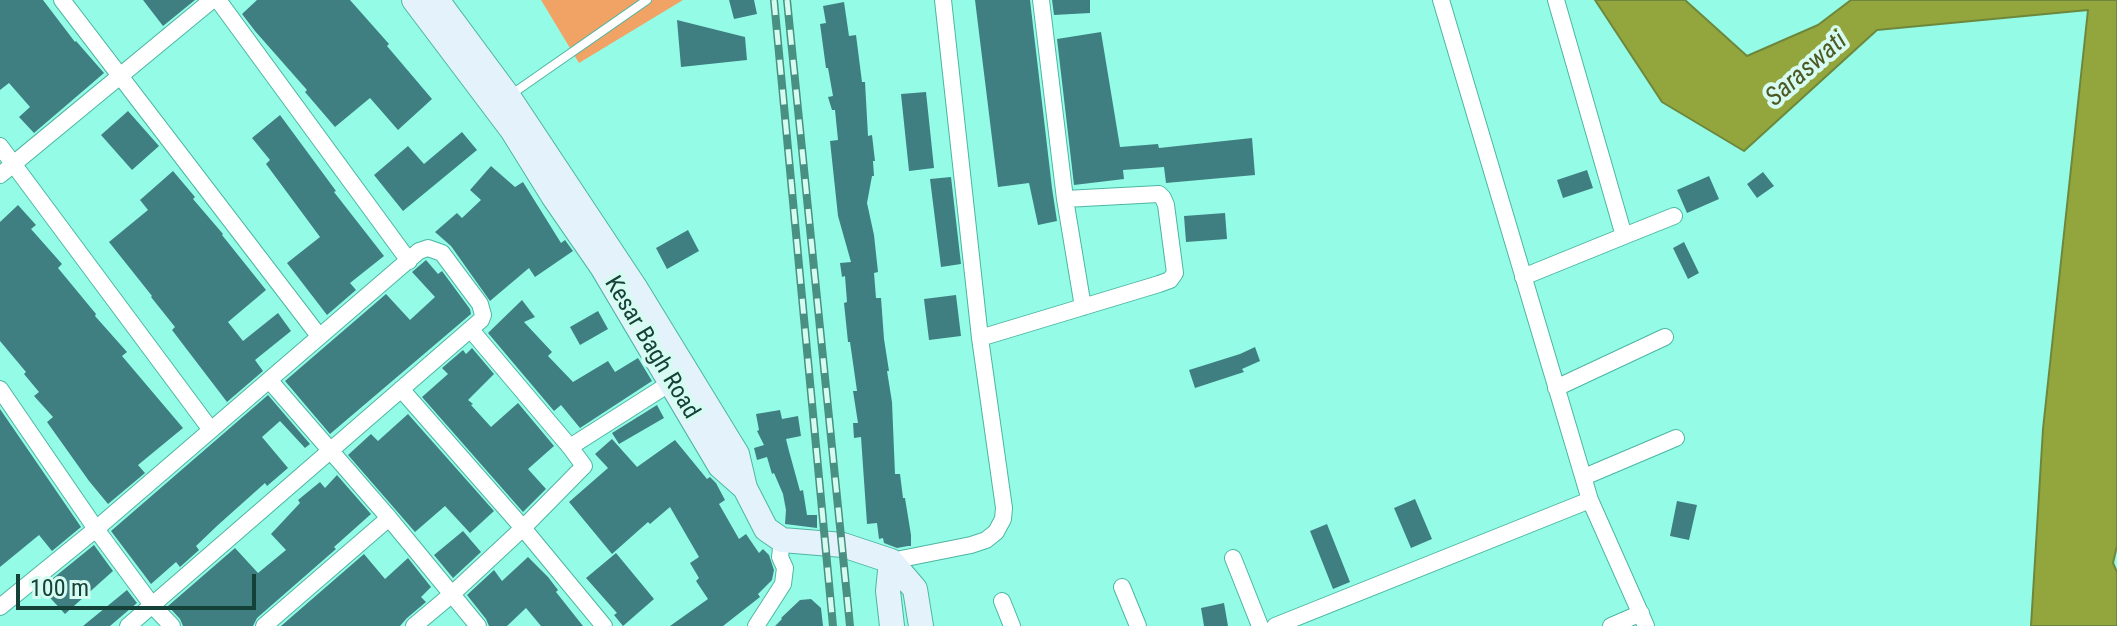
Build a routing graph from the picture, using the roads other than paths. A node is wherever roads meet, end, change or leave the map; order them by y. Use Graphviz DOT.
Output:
graph roads {
  1 [pos="62,0"];
  2 [pos="215,0"];
  3 [pos="414,0"];
  4 [pos="437,0"];
  5 [pos="647,0"];
  6 [pos="943,0"];
  7 [pos="1041,0"];
  8 [pos="1441,0"];
  9 [pos="1556,0"];
  10 [pos="121,76"];
  11 [pos="508,96"];
  12 [pos="0,146"];
  13 [pos="7,169"];
  14 [pos="1065,199"];
  15 [pos="1674,216"];
  16 [pos="1624,236"];
  17 [pos="409,261"];
  18 [pos="1523,277"];
  19 [pos="1083,307"];
  20 [pos="471,330"];
  21 [pos="319,336"];
  22 [pos="1665,337"];
  23 [pos="980,338"];
  24 [pos="270,381"];
  25 [pos="672,382"];
  26 [pos="1556,388"];
  27 [pos="0,389"];
  28 [pos="401,389"];
  29 [pos="211,430"];
  30 [pos="1676,438"];
  31 [pos="570,447"];
  32 [pos="330,449"];
  33 [pos="1584,477"];
  34 [pos="745,488"];
  35 [pos="1590,500"];
  36 [pos="389,518"];
  37 [pos="523,528"];
  38 [pos="96,529"];
  39 [pos="782,540"];
  40 [pos="1233,558"];
  41 [pos="891,561"];
  42 [pos="1122,587"];
  43 [pos="451,595"];
  44 [pos="1002,601"];
  45 [pos="152,605"];
  46 [pos="0,607"];
  47 [pos="1644,620"];
  48 [pos="128,626"];
  49 [pos="172,626"];
  50 [pos="264,626"];
  51 [pos="414,626"];
  52 [pos="478,626"];
  53 [pos="604,626"];
  54 [pos="756,626"];
  55 [pos="892,626"];
  56 [pos="921,626"];
  57 [pos="1012,626"];
  58 [pos="1138,626"];
  59 [pos="1260,626"];
  60 [pos="1275,626"];
  61 [pos="1611,626"];
  1 -- 10 [label="street"];
  2 -- 10 [label="street"];
  2 -- 17 [label="street"];
  3 -- 25 [label="main road, Kesar Bagh Road"];
  4 -- 11 [label="main road"];
  5 -- 11 [label="lane"];
  6 -- 23 [label="street"];
  7 -- 14 [label="street"];
  8 -- 18 [label="street"];
  9 -- 16 [label="street"];
  10 -- 13 [label="street"];
  10 -- 21 [label="street"];
  11 -- 34 [label="main road"];
  12 -- 13 [label="street"];
  13 -- 29 [label="street"];
  14 -- 19 [label="street"];
  14 -- 19 [label="street"];
  15 -- 16 [label="street"];
  16 -- 18 [label="street"];
  17 -- 20 [label="street"];
  17 -- 21 [label="street"];
  18 -- 26 [label="street"];
  19 -- 23 [label="street"];
  20 -- 28 [label="street"];
  20 -- 31 [label="street"];
  21 -- 24 [label="street"];
  22 -- 26 [label="street"];
  23 -- 41 [label="street"];
  24 -- 29 [label="street"];
  24 -- 32 [label="street"];
  25 -- 31 [label="street"];
  25 -- 34 [label="main road, Kesar Bagh Road"];
  26 -- 33 [label="street"];
  27 -- 38 [label="street"];
  28 -- 32 [label="street"];
  28 -- 37 [label="street"];
  29 -- 38 [label="street"];
  30 -- 33 [label="street"];
  31 -- 37 [label="street"];
  32 -- 36 [label="street"];
  32 -- 45 [label="street"];
  33 -- 35 [label="street"];
  34 -- 39 [label="main road, Kesar Bagh Road"];
  35 -- 47 [label="street"];
  35 -- 60 [label="street"];
  36 -- 43 [label="street"];
  36 -- 50 [label="street"];
  37 -- 43 [label="street"];
  37 -- 53 [label="street"];
  38 -- 45 [label="street"];
  38 -- 46 [label="street"];
  39 -- 41 [label="main road"];
  39 -- 54 [label="street"];
  40 -- 59 [label="street"];
  41 -- 55 [label="main road"];
  41 -- 56 [label="main road"];
  42 -- 58 [label="street"];
  43 -- 51 [label="street"];
  43 -- 52 [label="street"];
  44 -- 57 [label="street"];
  45 -- 48 [label="street"];
  45 -- 49 [label="street"];
  47 -- 61 [label="street"];
}
